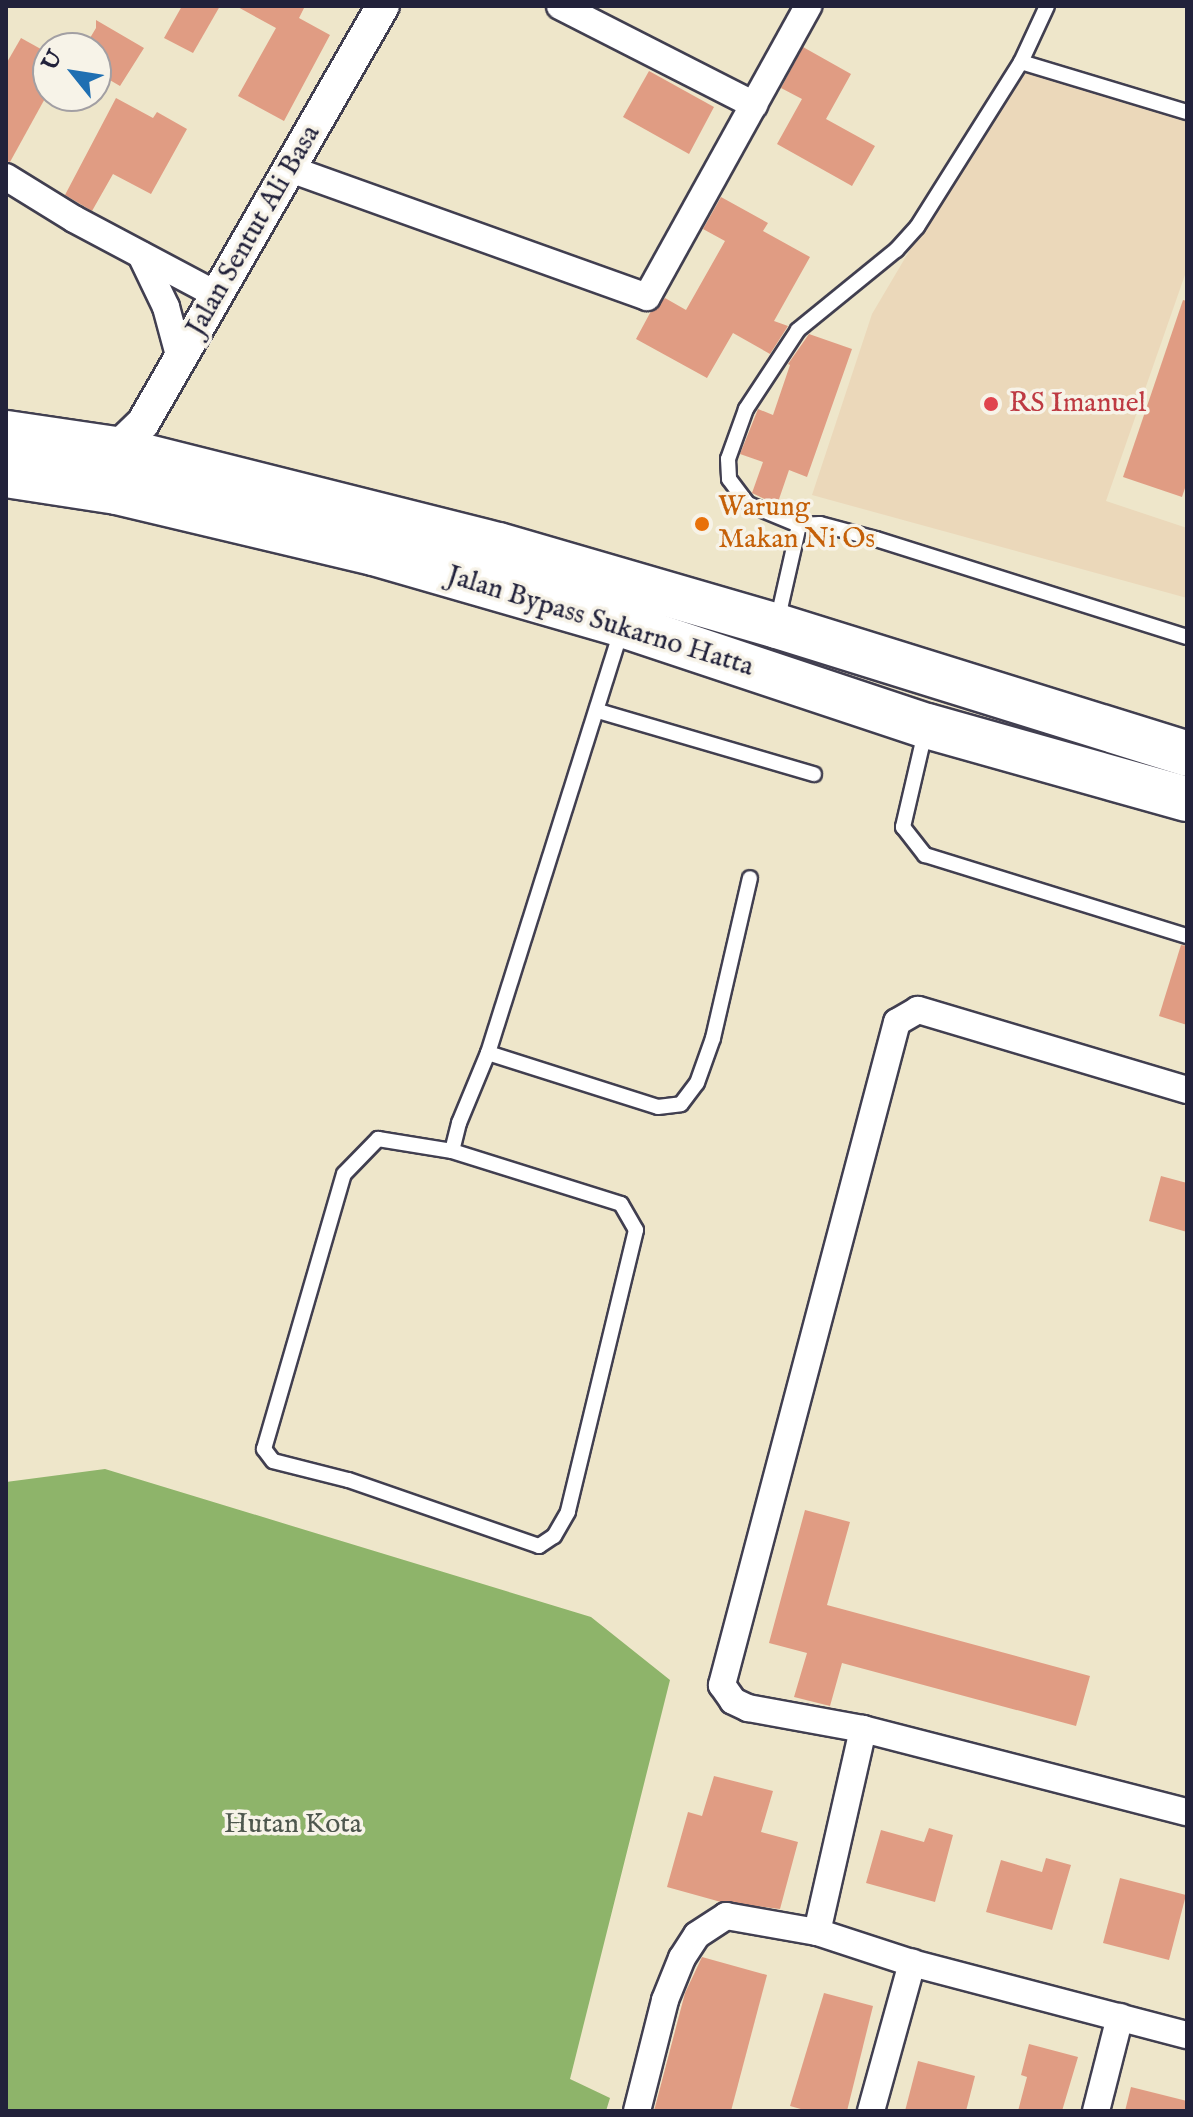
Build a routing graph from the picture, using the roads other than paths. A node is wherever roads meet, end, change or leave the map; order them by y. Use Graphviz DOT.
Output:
graph roads {
  1 [pos="383,6"];
  2 [pos="560,6"];
  3 [pos="808,6"];
  4 [pos="1047,6"];
  5 [pos="1021,62"];
  6 [pos="754,105"];
  7 [pos="1187,112"];
  8 [pos="290,169"];
  9 [pos="6,177"];
  10 [pos="141,255"];
  11 [pos="217,295"];
  12 [pos="180,359"];
  13 [pos="6,433"];
  14 [pos="116,449"];
  15 [pos="6,475"];
  16 [pos="799,525"];
  17 [pos="623,625"];
  18 [pos="777,626"];
  19 [pos="1187,637"];
  20 [pos="598,711"];
  21 [pos="1077,721"];
  22 [pos="927,726"];
  23 [pos="1185,754"];
  24 [pos="1066,763"];
  25 [pos="814,774"];
  26 [pos="1180,797"];
  27 [pos="750,878"];
  28 [pos="1187,936"];
  29 [pos="488,1053"];
  30 [pos="1187,1090"];
  31 [pos="452,1151"];
  32 [pos="863,1729"];
  33 [pos="1186,1806"];
  34 [pos="817,1932"];
  35 [pos="912,1963"];
  36 [pos="1120,2017"];
  37 [pos="1187,2035"];
  38 [pos="637,2111"];
  39 [pos="871,2111"];
  40 [pos="1096,2111"];
  1 -- 8 [label="street, Jalan Sentut Ali Basa"];
  2 -- 6 [label="street"];
  3 -- 6 [label="street"];
  4 -- 5 [label="lane"];
  5 -- 7 [label="lane"];
  5 -- 16 [label="lane"];
  6 -- 8 [label="street"];
  8 -- 11 [label="street, Jalan Sentut Ali Basa"];
  9 -- 10 [label="street"];
  10 -- 11 [label="street"];
  10 -- 12 [label="street"];
  11 -- 12 [label="street, Jalan Sentut Ali Basa"];
  12 -- 14 [label="street, Jalan Sentut Ali Basa"];
  13 -- 14 [label="highway, Jalan Bypass Sukarno Hatta"];
  14 -- 18 [label="highway, Jalan Bypass Sukarno Hatta"];
  15 -- 17 [label="highway, Jalan Bypass Sukarno Hatta"];
  16 -- 18 [label="lane"];
  16 -- 19 [label="lane"];
  17 -- 20 [label="lane"];
  17 -- 22 [label="highway, Jalan Bypass Sukarno Hatta"];
  18 -- 21 [label="highway, Jalan Bypass Sukarno Hatta"];
  20 -- 25 [label="lane"];
  20 -- 29 [label="lane"];
  21 -- 23 [label="highway, Jalan Bypass Sukarno Hatta"];
  21 -- 24 [label="highway"];
  22 -- 24 [label="highway, Jalan Bypass Sukarno Hatta"];
  22 -- 28 [label="lane"];
  23 -- 26 [label="highway"];
  24 -- 26 [label="highway, Jalan Bypass Sukarno Hatta"];
  27 -- 29 [label="lane"];
  29 -- 31 [label="lane"];
  30 -- 32 [label="street"];
  31 -- 31 [label="lane"];
  32 -- 33 [label="street"];
  32 -- 34 [label="street"];
  34 -- 35 [label="street"];
  34 -- 38 [label="street"];
  35 -- 36 [label="street"];
  35 -- 39 [label="street"];
  36 -- 37 [label="street"];
  36 -- 40 [label="street"];
}
